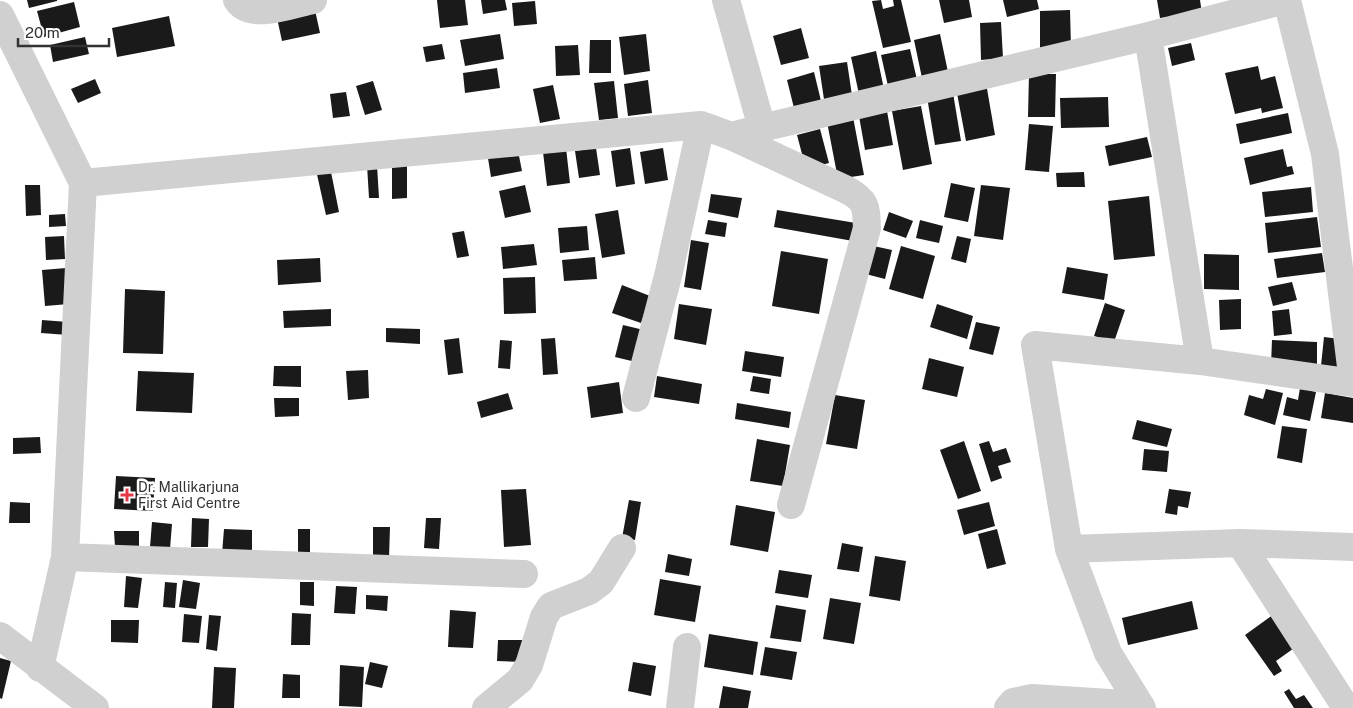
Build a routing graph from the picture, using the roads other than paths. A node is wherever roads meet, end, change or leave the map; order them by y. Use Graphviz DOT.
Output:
graph roads {
  1 [pos="238,0"];
  2 [pos="313,0"];
  3 [pos="726,0"];
  4 [pos="1286,0"];
  5 [pos="0,15"];
  6 [pos="1148,36"];
  7 [pos="701,125"];
  8 [pos="762,128"];
  9 [pos="731,136"];
  10 [pos="83,183"];
  11 [pos="1200,361"];
  12 [pos="1353,383"];
  13 [pos="636,398"];
  14 [pos="791,505"];
  15 [pos="1240,543"];
  16 [pos="1353,547"];
  17 [pos="622,548"];
  18 [pos="1069,549"];
  19 [pos="66,557"];
  20 [pos="524,574"];
  21 [pos="0,636"];
  22 [pos="687,647"];
  23 [pos="40,668"];
  24 [pos="1141,706"];
  25 [pos="1353,706"];
  26 [pos="95,708"];
  27 [pos="486,708"];
  28 [pos="680,708"];
  29 [pos="1008,708"];
  1 -- 2 [label="street"];
  3 -- 8 [label="street"];
  4 -- 6 [label="street"];
  4 -- 12 [label="street"];
  5 -- 10 [label="street"];
  6 -- 8 [label="street"];
  6 -- 11 [label="street"];
  7 -- 9 [label="street"];
  7 -- 10 [label="street"];
  7 -- 13 [label="street"];
  8 -- 9 [label="street"];
  9 -- 14 [label="street"];
  10 -- 19 [label="street"];
  11 -- 12 [label="street"];
  11 -- 18 [label="street"];
  15 -- 16 [label="street"];
  15 -- 18 [label="street"];
  15 -- 25 [label="street"];
  17 -- 27 [label="street"];
  18 -- 24 [label="street"];
  19 -- 20 [label="street"];
  19 -- 23 [label="street"];
  21 -- 23 [label="street"];
  22 -- 28 [label="street"];
  23 -- 26 [label="street"];
  24 -- 29 [label="street"];
}
